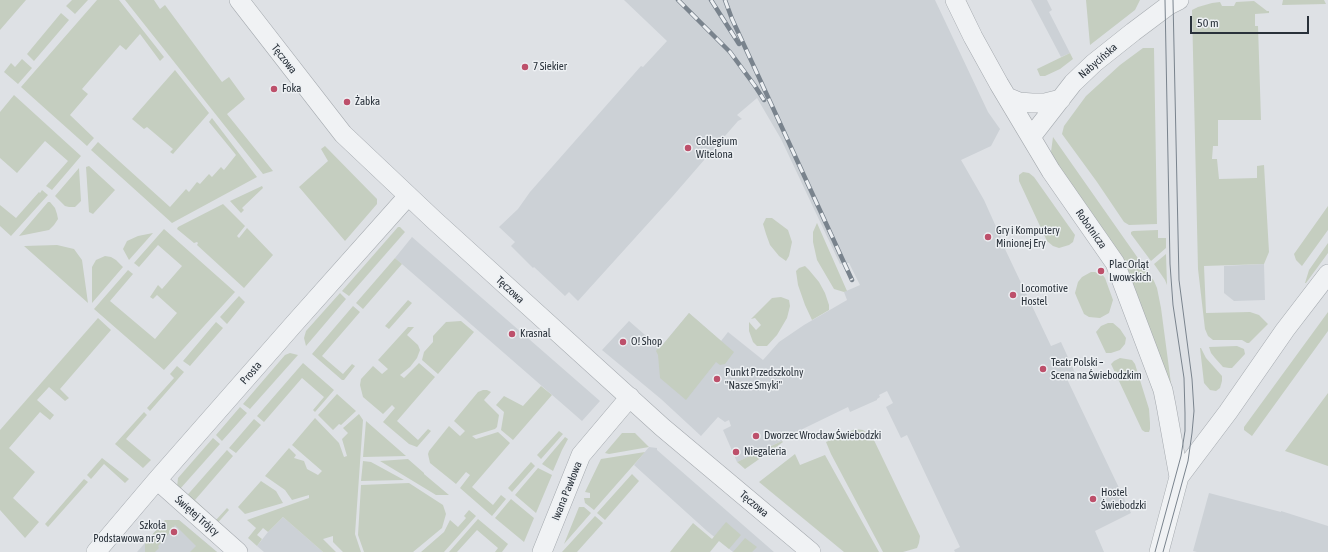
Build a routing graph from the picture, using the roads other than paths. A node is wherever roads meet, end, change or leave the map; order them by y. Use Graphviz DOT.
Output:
graph roads {
  1 [pos="239,0"];
  2 [pos="955,0"];
  3 [pos="1178,0"];
  4 [pos="1006,97"];
  5 [pos="1061,99"];
  6 [pos="1031,137"];
  7 [pos="408,196"];
  8 [pos="1328,274"];
  9 [pos="630,397"];
  10 [pos="1179,477"];
  11 [pos="157,480"];
  12 [pos="96,552"];
  13 [pos="238,552"];
  14 [pos="542,552"];
  15 [pos="811,552"];
  16 [pos="1158,552"];
  1 -- 7 [label="street, Tęczowa"];
  2 -- 4 [label="street, Robotnicza"];
  3 -- 5 [label="street, Nabycińska"];
  4 -- 5 [label="street"];
  4 -- 6 [label="street, Robotnicza"];
  5 -- 6 [label="street, Nabycińska"];
  6 -- 10 [label="street, Robotnicza"];
  7 -- 9 [label="street, Tęczowa"];
  7 -- 11 [label="street, Prosta"];
  8 -- 10 [label="street"];
  9 -- 14 [label="street, Iwana Pawłowa"];
  9 -- 15 [label="street, Tęczowa"];
  10 -- 16 [label="street"];
  11 -- 12 [label="street, Prosta"];
  11 -- 13 [label="street, Świętej Trójcy"];
}
